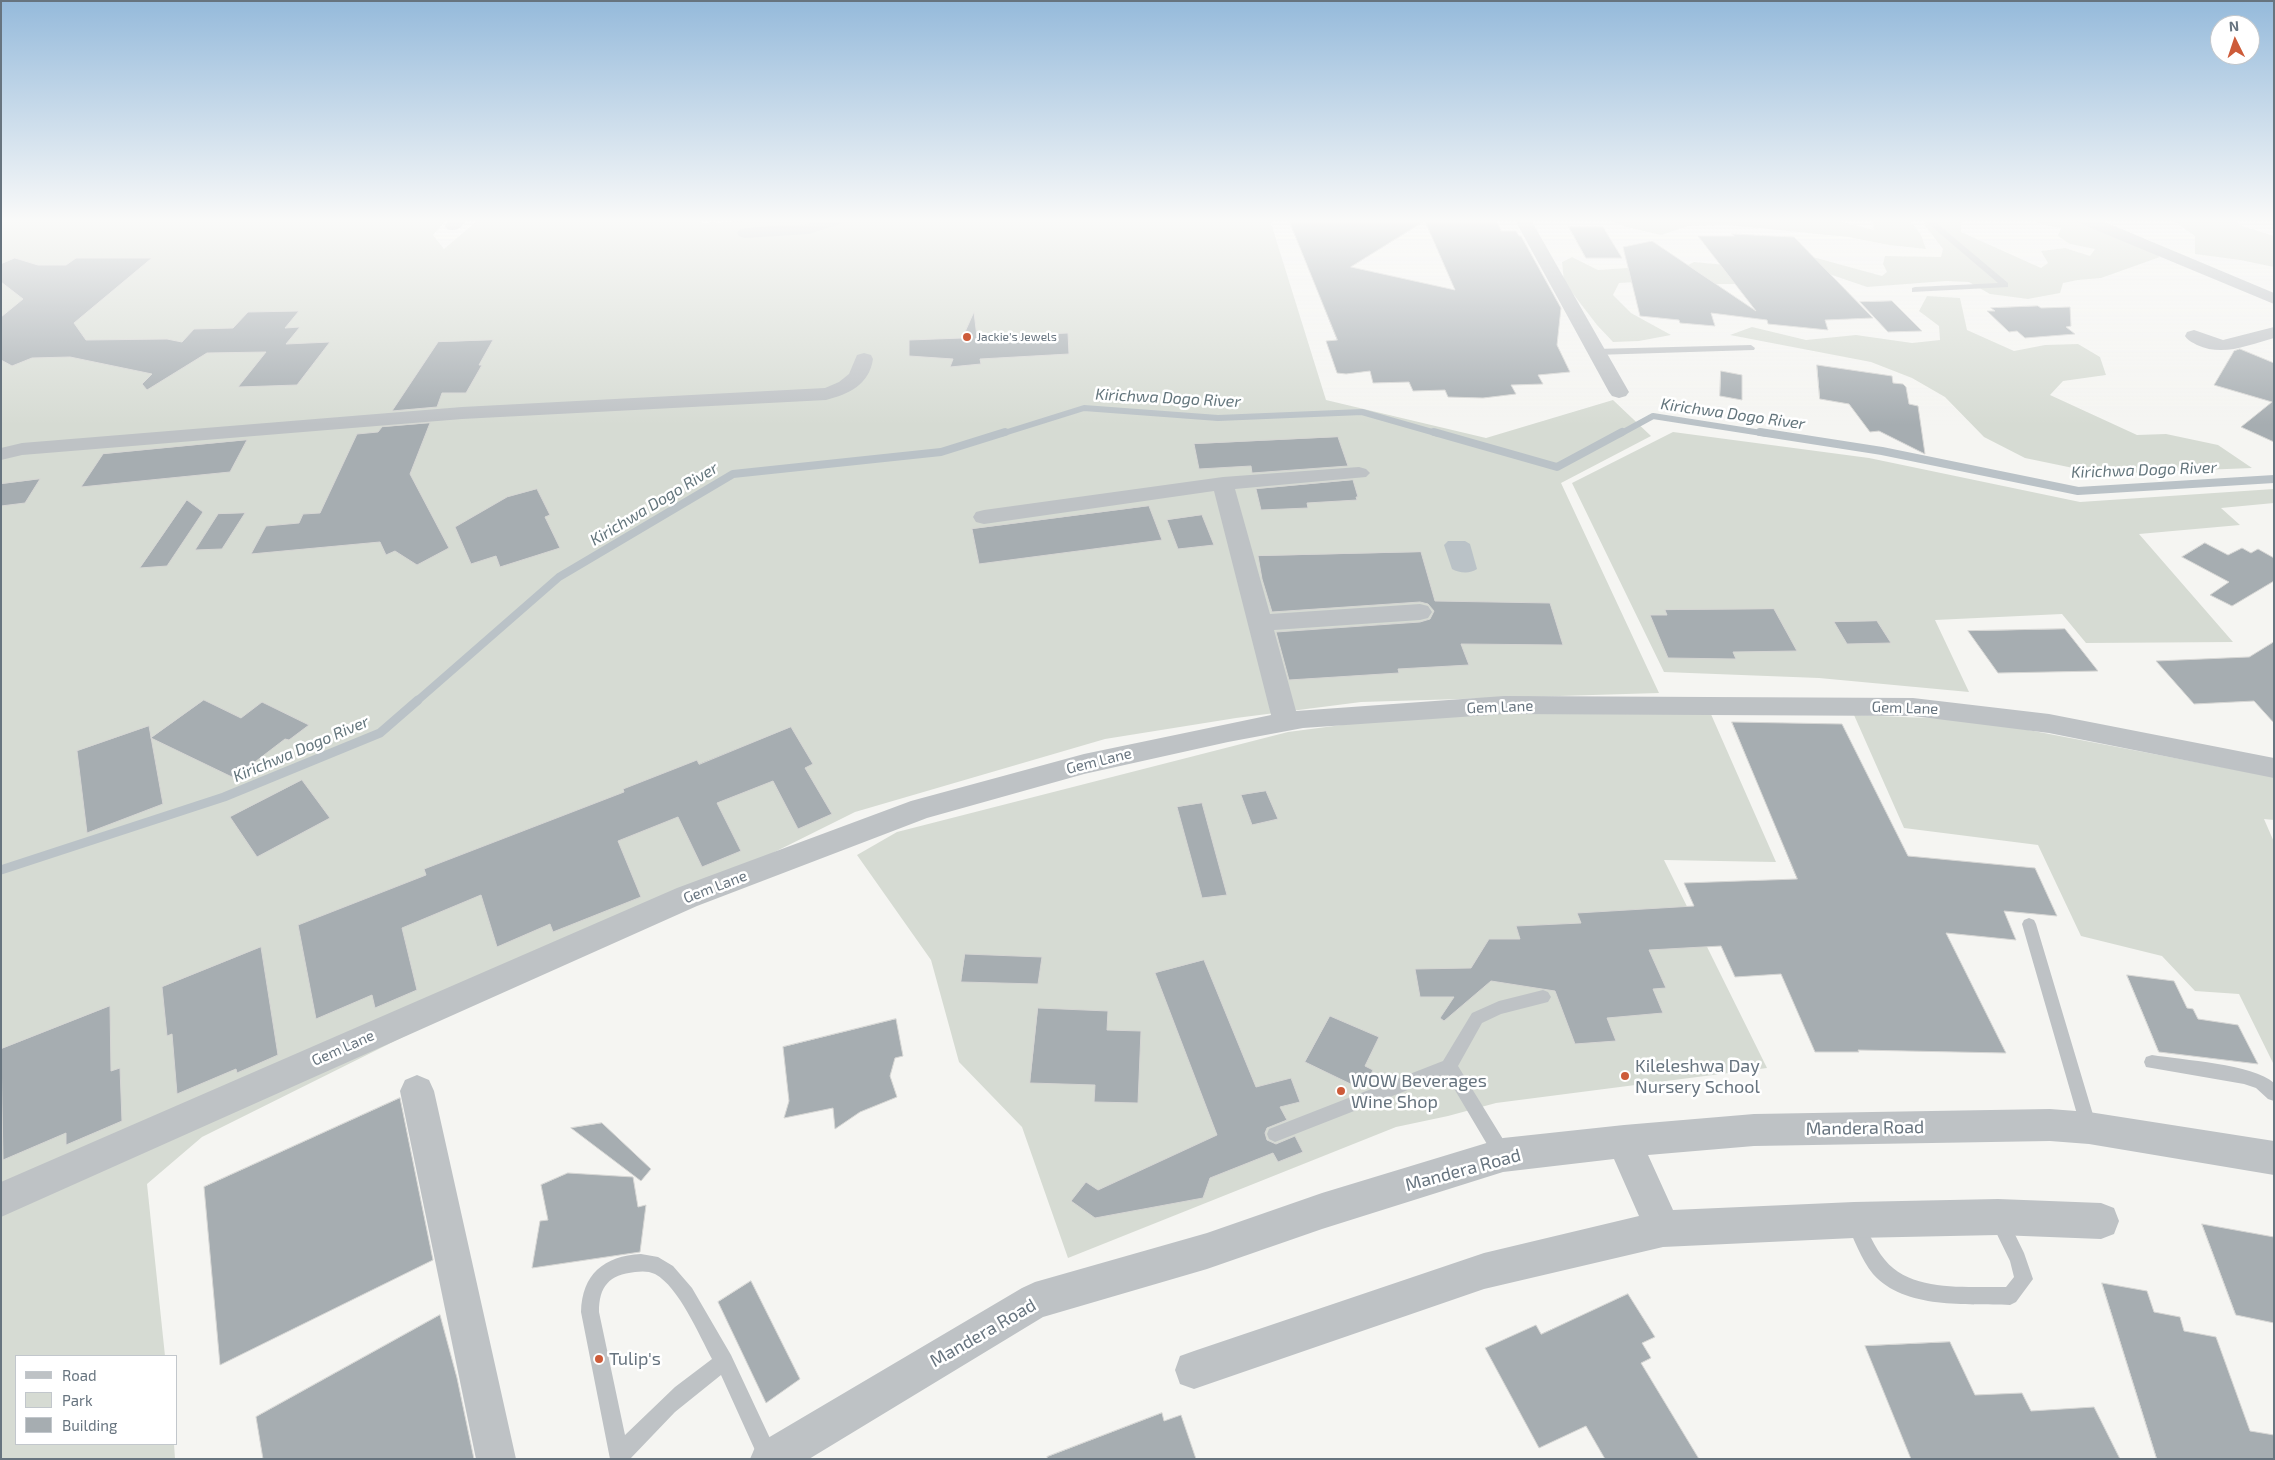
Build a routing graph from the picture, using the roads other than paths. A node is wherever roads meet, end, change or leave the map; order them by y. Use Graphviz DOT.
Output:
graph roads {
  1 [pos="1561,288"];
  2 [pos="1943,288"];
  3 [pos="2248,288"];
  4 [pos="1915,290"];
  5 [pos="2274,299"];
  6 [pos="2274,332"];
  7 [pos="2194,336"];
  8 [pos="1751,348"];
  9 [pos="1596,352"];
  10 [pos="864,359"];
  11 [pos="1619,392"];
  12 [pos="1,454"];
  13 [pos="1359,473"];
  14 [pos="1223,483"];
  15 [pos="984,517"];
  16 [pos="1420,612"];
  17 [pos="1260,623"];
  18 [pos="1286,722"];
  19 [pos="2274,768"];
  20 [pos="2028,924"];
  21 [pos="1543,997"];
  22 [pos="2152,1062"];
  23 [pos="1449,1066"];
  24 [pos="418,1091"];
  25 [pos="2274,1094"];
  26 [pos="2089,1128"];
  27 [pos="1275,1134"];
  28 [pos="1624,1141"];
  29 [pos="1503,1155"];
  30 [pos="2274,1158"];
  31 [pos="1,1200"];
  32 [pos="1998,1217"];
  33 [pos="1854,1220"];
  34 [pos="2101,1221"];
  35 [pos="1663,1229"];
  36 [pos="724,1362"];
  37 [pos="1194,1370"];
  38 [pos="620,1457"];
  39 [pos="496,1459"];
  40 [pos="769,1459"];
  1 -- 9 [label="street"];
  2 -- 4 [label="lane"];
  3 -- 5 [label="street"];
  6 -- 7 [label="street"];
  8 -- 9 [label="lane"];
  9 -- 11 [label="street"];
  10 -- 12 [label="street"];
  13 -- 14 [label="street"];
  14 -- 15 [label="street"];
  14 -- 17 [label="street"];
  16 -- 17 [label="street"];
  17 -- 18 [label="street"];
  18 -- 19 [label="street, Gem Lane"];
  18 -- 31 [label="street, Gem Lane"];
  20 -- 26 [label="lane"];
  21 -- 23 [label="lane"];
  22 -- 25 [label="lane"];
  23 -- 27 [label="lane"];
  23 -- 29 [label="lane"];
  24 -- 39 [label="street"];
  26 -- 28 [label="street, Mandera Road"];
  26 -- 30 [label="street, Mandera Road"];
  28 -- 29 [label="street, Mandera Road"];
  28 -- 35 [label="street"];
  29 -- 40 [label="street, Mandera Road"];
  32 -- 33 [label="street"];
  32 -- 33 [label="lane"];
  32 -- 34 [label="street"];
  33 -- 35 [label="street"];
  35 -- 37 [label="street"];
  36 -- 38 [label="lane"];
  36 -- 38 [label="lane"];
  36 -- 40 [label="lane"];
}
